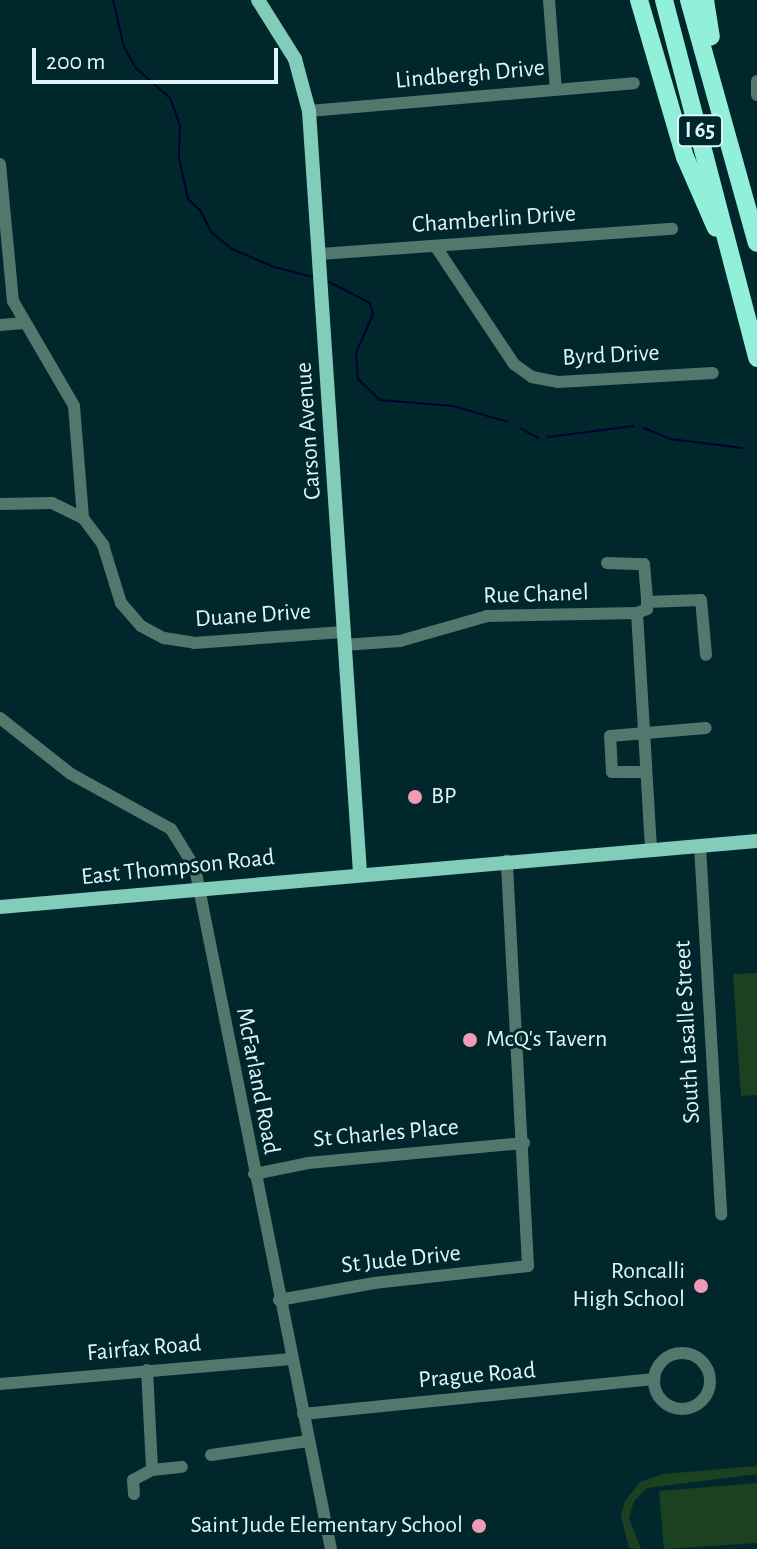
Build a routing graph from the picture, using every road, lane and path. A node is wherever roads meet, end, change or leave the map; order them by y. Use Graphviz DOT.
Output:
graph roads {
  1 [pos="258,0"];
  2 [pos="549,0"];
  3 [pos="639,0"];
  4 [pos="652,0"];
  5 [pos="664,0"];
  6 [pos="689,0"];
  7 [pos="705,0"];
  8 [pos="757,81"];
  9 [pos="634,83"];
  10 [pos="556,90"];
  11 [pos="757,95"];
  12 [pos="309,111"];
  13 [pos="0,164"];
  14 [pos="739,168"];
  15 [pos="705,202"];
  16 [pos="672,229"];
  17 [pos="757,243"];
  18 [pos="436,247"];
  19 [pos="320,254"];
  20 [pos="732,263"];
  21 [pos="21,323"];
  22 [pos="0,325"];
  23 [pos="757,358"];
  24 [pos="713,373"];
  25 [pos="0,504"];
  26 [pos="83,518"];
  27 [pos="607,563"];
  28 [pos="647,602"];
  29 [pos="637,613"];
  30 [pos="344,639"];
  31 [pos="706,655"];
  32 [pos="0,718"];
  33 [pos="706,728"];
  34 [pos="644,732"];
  35 [pos="646,772"];
  36 [pos="757,841"];
  37 [pos="700,846"];
  38 [pos="651,850"];
  39 [pos="507,861"];
  40 [pos="360,872"];
  41 [pos="199,886"];
  42 [pos="0,907"];
  43 [pos="524,1143"];
  44 [pos="254,1174"];
  45 [pos="721,1214"];
  46 [pos="279,1300"];
  47 [pos="291,1359"];
  48 [pos="147,1370"];
  49 [pos="654,1379"];
  50 [pos="0,1384"];
  51 [pos="303,1414"];
  52 [pos="308,1441"];
  53 [pos="211,1455"];
  54 [pos="182,1467"];
  55 [pos="152,1470"];
  56 [pos="134,1494"];
  57 [pos="331,1549"];
  1 -- 12 [label="main road, Carson Avenue"];
  2 -- 10 [label="street"];
  3 -- 15 [label="highway"];
  4 -- 15 [label="highway"];
  5 -- 20 [label="highway, I 65"];
  6 -- 14 [label="highway, I 65"];
  7 -- 14 [label="highway"];
  8 -- 11 [label="street"];
  9 -- 10 [label="street, Lindbergh Drive"];
  10 -- 12 [label="street, Lindbergh Drive"];
  12 -- 19 [label="main road, Carson Avenue"];
  13 -- 21 [label="street"];
  14 -- 17 [label="highway, I 65"];
  15 -- 20 [label="highway"];
  16 -- 18 [label="street, Chamberlin Drive"];
  18 -- 19 [label="street, Chamberlin Drive"];
  18 -- 24 [label="street, Byrd Drive"];
  19 -- 30 [label="main road, Carson Avenue"];
  20 -- 23 [label="highway, I 65"];
  21 -- 22 [label="street"];
  21 -- 26 [label="street"];
  25 -- 26 [label="street"];
  26 -- 30 [label="street, Duane Drive"];
  27 -- 28 [label="street"];
  28 -- 29 [label="street"];
  28 -- 31 [label="street"];
  29 -- 30 [label="street, Rue Chanel"];
  29 -- 34 [label="street"];
  30 -- 40 [label="main road, Carson Avenue"];
  32 -- 41 [label="street, McFarland Road"];
  33 -- 34 [label="street"];
  34 -- 35 [label="street"];
  34 -- 35 [label="street"];
  35 -- 38 [label="street"];
  36 -- 37 [label="main road"];
  37 -- 38 [label="main road"];
  37 -- 45 [label="street, South Lasalle Street"];
  38 -- 39 [label="main road"];
  39 -- 40 [label="main road, East Thompson Road"];
  39 -- 43 [label="street"];
  40 -- 41 [label="main road, East Thompson Road"];
  41 -- 42 [label="main road, East Thompson Road"];
  41 -- 44 [label="street, McFarland Road"];
  43 -- 44 [label="street, St Charles Place"];
  43 -- 46 [label="street, St Jude Drive"];
  44 -- 46 [label="street, McFarland Road"];
  46 -- 47 [label="street, McFarland Road"];
  47 -- 48 [label="street, Fairfax Road"];
  47 -- 51 [label="street, McFarland Road"];
  48 -- 50 [label="street, Fairfax Road"];
  48 -- 55 [label="street"];
  49 -- 49 [label="street"];
  49 -- 51 [label="street, Prague Road"];
  51 -- 52 [label="street, McFarland Road"];
  52 -- 53 [label="street"];
  52 -- 57 [label="street, McFarland Road"];
  54 -- 55 [label="street"];
  55 -- 56 [label="street"];
}
